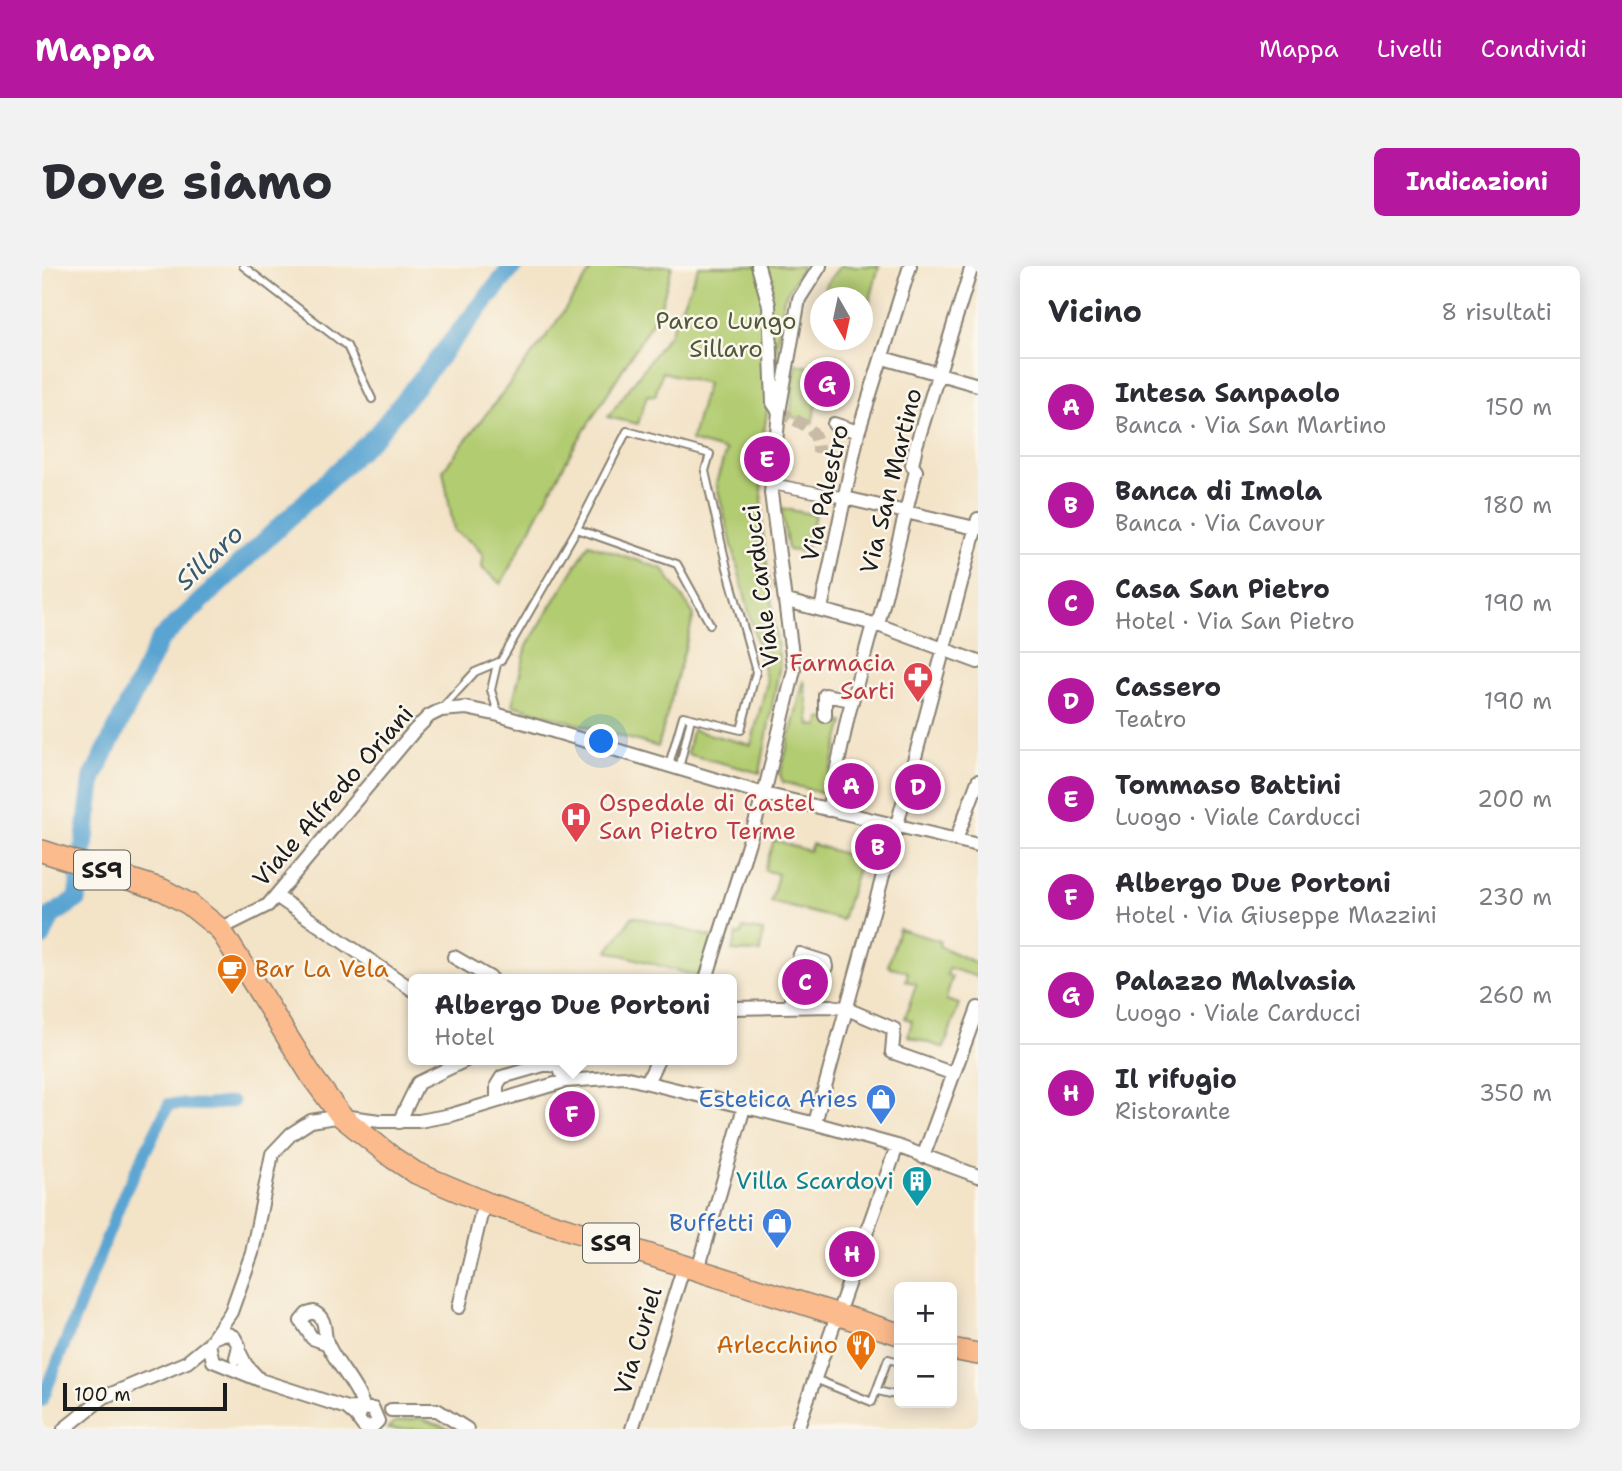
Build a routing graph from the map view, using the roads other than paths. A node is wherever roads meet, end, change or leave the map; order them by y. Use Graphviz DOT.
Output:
graph roads {
  1 [pos="243,266"];
  2 [pos="758,266"];
  3 [pos="820,266"];
  4 [pos="910,266"];
  5 [pos="972,266"];
  6 [pos="883,359"];
  7 [pos="939,374"];
  8 [pos="978,385"];
  9 [pos="372,399"];
  10 [pos="779,412"];
  11 [pos="834,424"];
  12 [pos="858,432"];
  13 [pos="772,484"];
  14 [pos="845,498"];
  15 [pos="905,510"];
  16 [pos="977,524"];
  17 [pos="577,528"];
  18 [pos="787,601"];
  19 [pos="821,609"];
  20 [pos="710,624"];
  21 [pos="876,625"];
  22 [pos="943,650"];
  23 [pos="978,662"];
  24 [pos="497,664"];
  25 [pos="852,700"];
  26 [pos="441,710"];
  27 [pos="499,715"];
  28 [pos="825,716"];
  29 [pos="687,717"];
  30 [pos="673,769"];
  31 [pos="909,780"];
  32 [pos="978,781"];
  33 [pos="764,794"];
  34 [pos="904,799"];
  35 [pos="973,808"];
  36 [pos="828,810"];
  37 [pos="897,828"];
  38 [pos="956,840"];
  39 [pos="978,845"];
  40 [pos="42,851"];
  41 [pos="276,896"];
  42 [pos="220,929"];
  43 [pos="454,957"];
  44 [pos="825,967"];
  45 [pos="483,974"];
  46 [pos="708,974"];
  47 [pos="408,987"];
  48 [pos="790,1005"];
  49 [pos="737,1008"];
  50 [pos="978,1008"];
  51 [pos="847,1009"];
  52 [pos="456,1065"];
  53 [pos="544,1065"];
  54 [pos="551,1065"];
  55 [pos="656,1065"];
  56 [pos="954,1074"];
  57 [pos="565,1081"];
  58 [pos="647,1082"];
  59 [pos="497,1101"];
  60 [pos="744,1107"];
  61 [pos="341,1116"];
  62 [pos="399,1122"];
  63 [pos="815,1123"];
  64 [pos="897,1146"];
  65 [pos="923,1157"];
  66 [pos="978,1176"];
  67 [pos="484,1202"];
  68 [pos="691,1268"];
  69 [pos="459,1307"];
  70 [pos="230,1312"];
  71 [pos="838,1315"];
  72 [pos="894,1332"];
  73 [pos="234,1337"];
  74 [pos="211,1341"];
  75 [pos="326,1343"];
  76 [pos="957,1350"];
  77 [pos="239,1352"];
  78 [pos="978,1354"];
  79 [pos="894,1361"];
  80 [pos="187,1362"];
  81 [pos="217,1362"];
  82 [pos="815,1379"];
  83 [pos="260,1380"];
  84 [pos="878,1391"];
  85 [pos="894,1395"];
  86 [pos="363,1419"];
  87 [pos="64,1429"];
  88 [pos="467,1429"];
  89 [pos="632,1429"];
  90 [pos="797,1429"];
  1 -- 9 [label="lane"];
  2 -- 10 [label="street, Viale Carducci"];
  3 -- 10 [label="street, Viale Carducci"];
  4 -- 6 [label="street, Via Palestro"];
  5 -- 7 [label="street, Via San Martino"];
  6 -- 7 [label="street"];
  6 -- 12 [label="street, Via Palestro"];
  7 -- 8 [label="street"];
  7 -- 15 [label="street, Via San Martino"];
  10 -- 13 [label="street, Viale Carducci"];
  11 -- 12 [label="street"];
  12 -- 14 [label="street, Via Palestro"];
  13 -- 14 [label="street"];
  13 -- 18 [label="street, Viale Carducci"];
  14 -- 15 [label="street"];
  14 -- 19 [label="street, Via Palestro"];
  15 -- 16 [label="street"];
  15 -- 21 [label="street, Via San Martino"];
  16 -- 22 [label="street"];
  17 -- 20 [label="lane"];
  17 -- 24 [label="lane"];
  17 -- 29 [label="lane"];
  18 -- 19 [label="street"];
  18 -- 33 [label="street, Viale Carducci"];
  19 -- 21 [label="street"];
  21 -- 22 [label="street"];
  21 -- 25 [label="street, Via San Martino"];
  22 -- 23 [label="street"];
  22 -- 31 [label="street"];
  24 -- 26 [label="lane"];
  24 -- 27 [label="lane"];
  25 -- 28 [label="street"];
  25 -- 36 [label="street, Via San Martino"];
  26 -- 27 [label="street, Viale Alfredo Oriani"];
  26 -- 41 [label="street, Viale Alfredo Oriani"];
  27 -- 30 [label="street, Viale Alfredo Oriani"];
  29 -- 30 [label="lane"];
  29 -- 30 [label="lane"];
  30 -- 33 [label="street, Viale Alfredo Oriani"];
  32 -- 35 [label="street"];
  33 -- 36 [label="street, Viale Alfredo Oriani"];
  33 -- 46 [label="street, Viale Carducci"];
  34 -- 37 [label="street"];
  35 -- 38 [label="street"];
  36 -- 37 [label="street, Viale Alfredo Oriani"];
  37 -- 38 [label="street, Viale Alfredo Oriani"];
  37 -- 51 [label="street"];
  38 -- 39 [label="street, Viale Alfredo Oriani"];
  40 -- 42 [label="main road, SS9"];
  41 -- 42 [label="street, Viale Alfredo Oriani"];
  41 -- 47 [label="street"];
  42 -- 61 [label="main road, SS9"];
  43 -- 45 [label="street"];
  44 -- 48 [label="street"];
  48 -- 49 [label="street"];
  48 -- 51 [label="street"];
  50 -- 56 [label="street"];
  51 -- 56 [label="street"];
  51 -- 63 [label="street"];
  52 -- 62 [label="street"];
  53 -- 59 [label="street"];
  54 -- 57 [label="street"];
  55 -- 58 [label="street"];
  56 -- 65 [label="street"];
  57 -- 58 [label="street"];
  57 -- 59 [label="street"];
  58 -- 60 [label="street"];
  59 -- 62 [label="street"];
  60 -- 63 [label="street"];
  60 -- 68 [label="street, Via Curiel"];
  61 -- 62 [label="street"];
  61 -- 67 [label="main road, SS9"];
  61 -- 70 [label="street"];
  63 -- 64 [label="street"];
  64 -- 65 [label="street"];
  64 -- 71 [label="street"];
  65 -- 66 [label="street"];
  67 -- 68 [label="main road, SS9"];
  67 -- 69 [label="street"];
  68 -- 71 [label="main road, SS9"];
  68 -- 89 [label="street, Via Curiel"];
  70 -- 73 [label="street"];
  70 -- 74 [label="street"];
  71 -- 72 [label="main road, SS9"];
  71 -- 82 [label="street"];
  73 -- 74 [label="street"];
  73 -- 77 [label="street"];
  74 -- 80 [label="street"];
  74 -- 81 [label="street"];
  75 -- 86 [label="street"];
  76 -- 78 [label="main road"];
  77 -- 81 [label="street"];
  77 -- 83 [label="street"];
  79 -- 84 [label="lane"];
  80 -- 81 [label="street"];
  80 -- 87 [label="street"];
  81 -- 83 [label="street"];
  82 -- 84 [label="lane"];
  82 -- 90 [label="street"];
  83 -- 86 [label="street"];
  84 -- 85 [label="lane"];
  86 -- 88 [label="street"];
}
